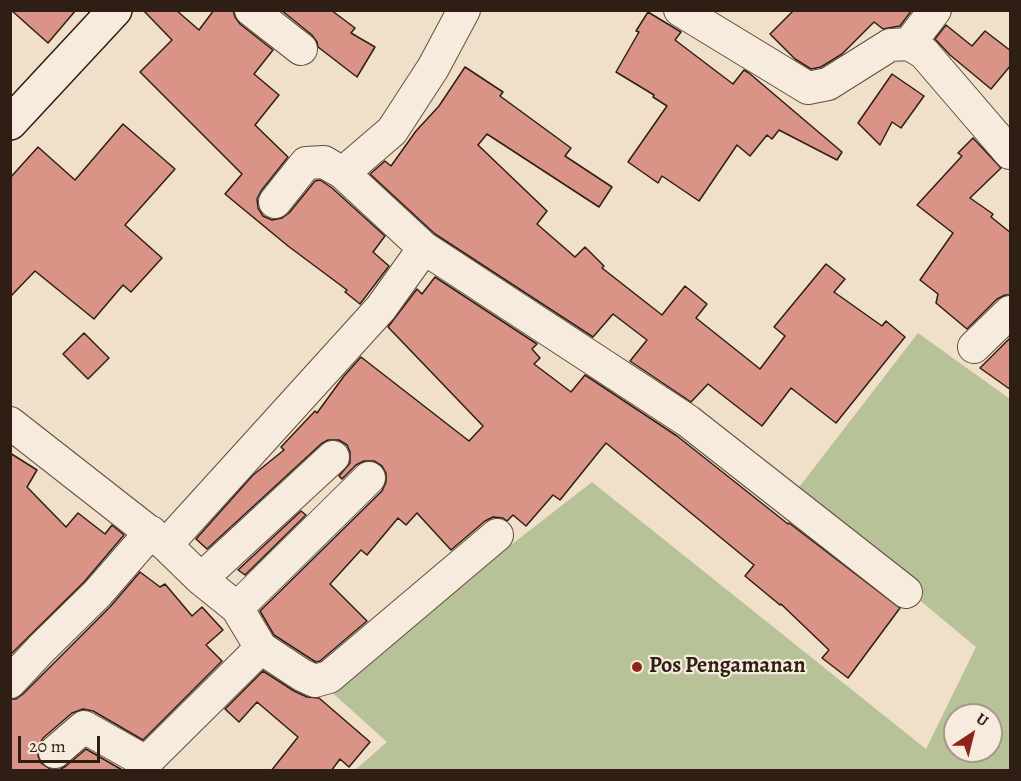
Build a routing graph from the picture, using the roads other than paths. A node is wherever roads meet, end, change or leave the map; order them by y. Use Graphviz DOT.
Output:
graph roads {
  1 [pos="115,10"];
  2 [pos="251,10"];
  3 [pos="464,10"];
  4 [pos="680,10"];
  5 [pos="934,10"];
  6 [pos="909,44"];
  7 [pos="301,49"];
  8 [pos="10,123"];
  9 [pos="1011,153"];
  10 [pos="343,173"];
  11 [pos="275,202"];
  12 [pos="424,248"];
  13 [pos="1011,312"];
  14 [pos="974,347"];
  15 [pos="10,423"];
  16 [pos="333,457"];
  17 [pos="369,478"];
  18 [pos="497,535"];
  19 [pos="159,538"];
  20 [pos="201,579"];
  21 [pos="906,592"];
  22 [pos="237,608"];
  23 [pos="261,648"];
  24 [pos="10,682"];
  25 [pos="55,752"];
  1 -- 8 [label="main road"];
  2 -- 7 [label="street"];
  3 -- 10 [label="street"];
  4 -- 6 [label="street"];
  5 -- 6 [label="street"];
  6 -- 9 [label="street"];
  10 -- 11 [label="street"];
  10 -- 12 [label="street"];
  12 -- 19 [label="street"];
  12 -- 21 [label="street"];
  13 -- 14 [label="street"];
  15 -- 19 [label="street"];
  16 -- 20 [label="street"];
  17 -- 22 [label="street"];
  18 -- 23 [label="street"];
  19 -- 20 [label="street"];
  19 -- 24 [label="street"];
  20 -- 22 [label="street"];
  22 -- 23 [label="street"];
  23 -- 25 [label="street"];
}
